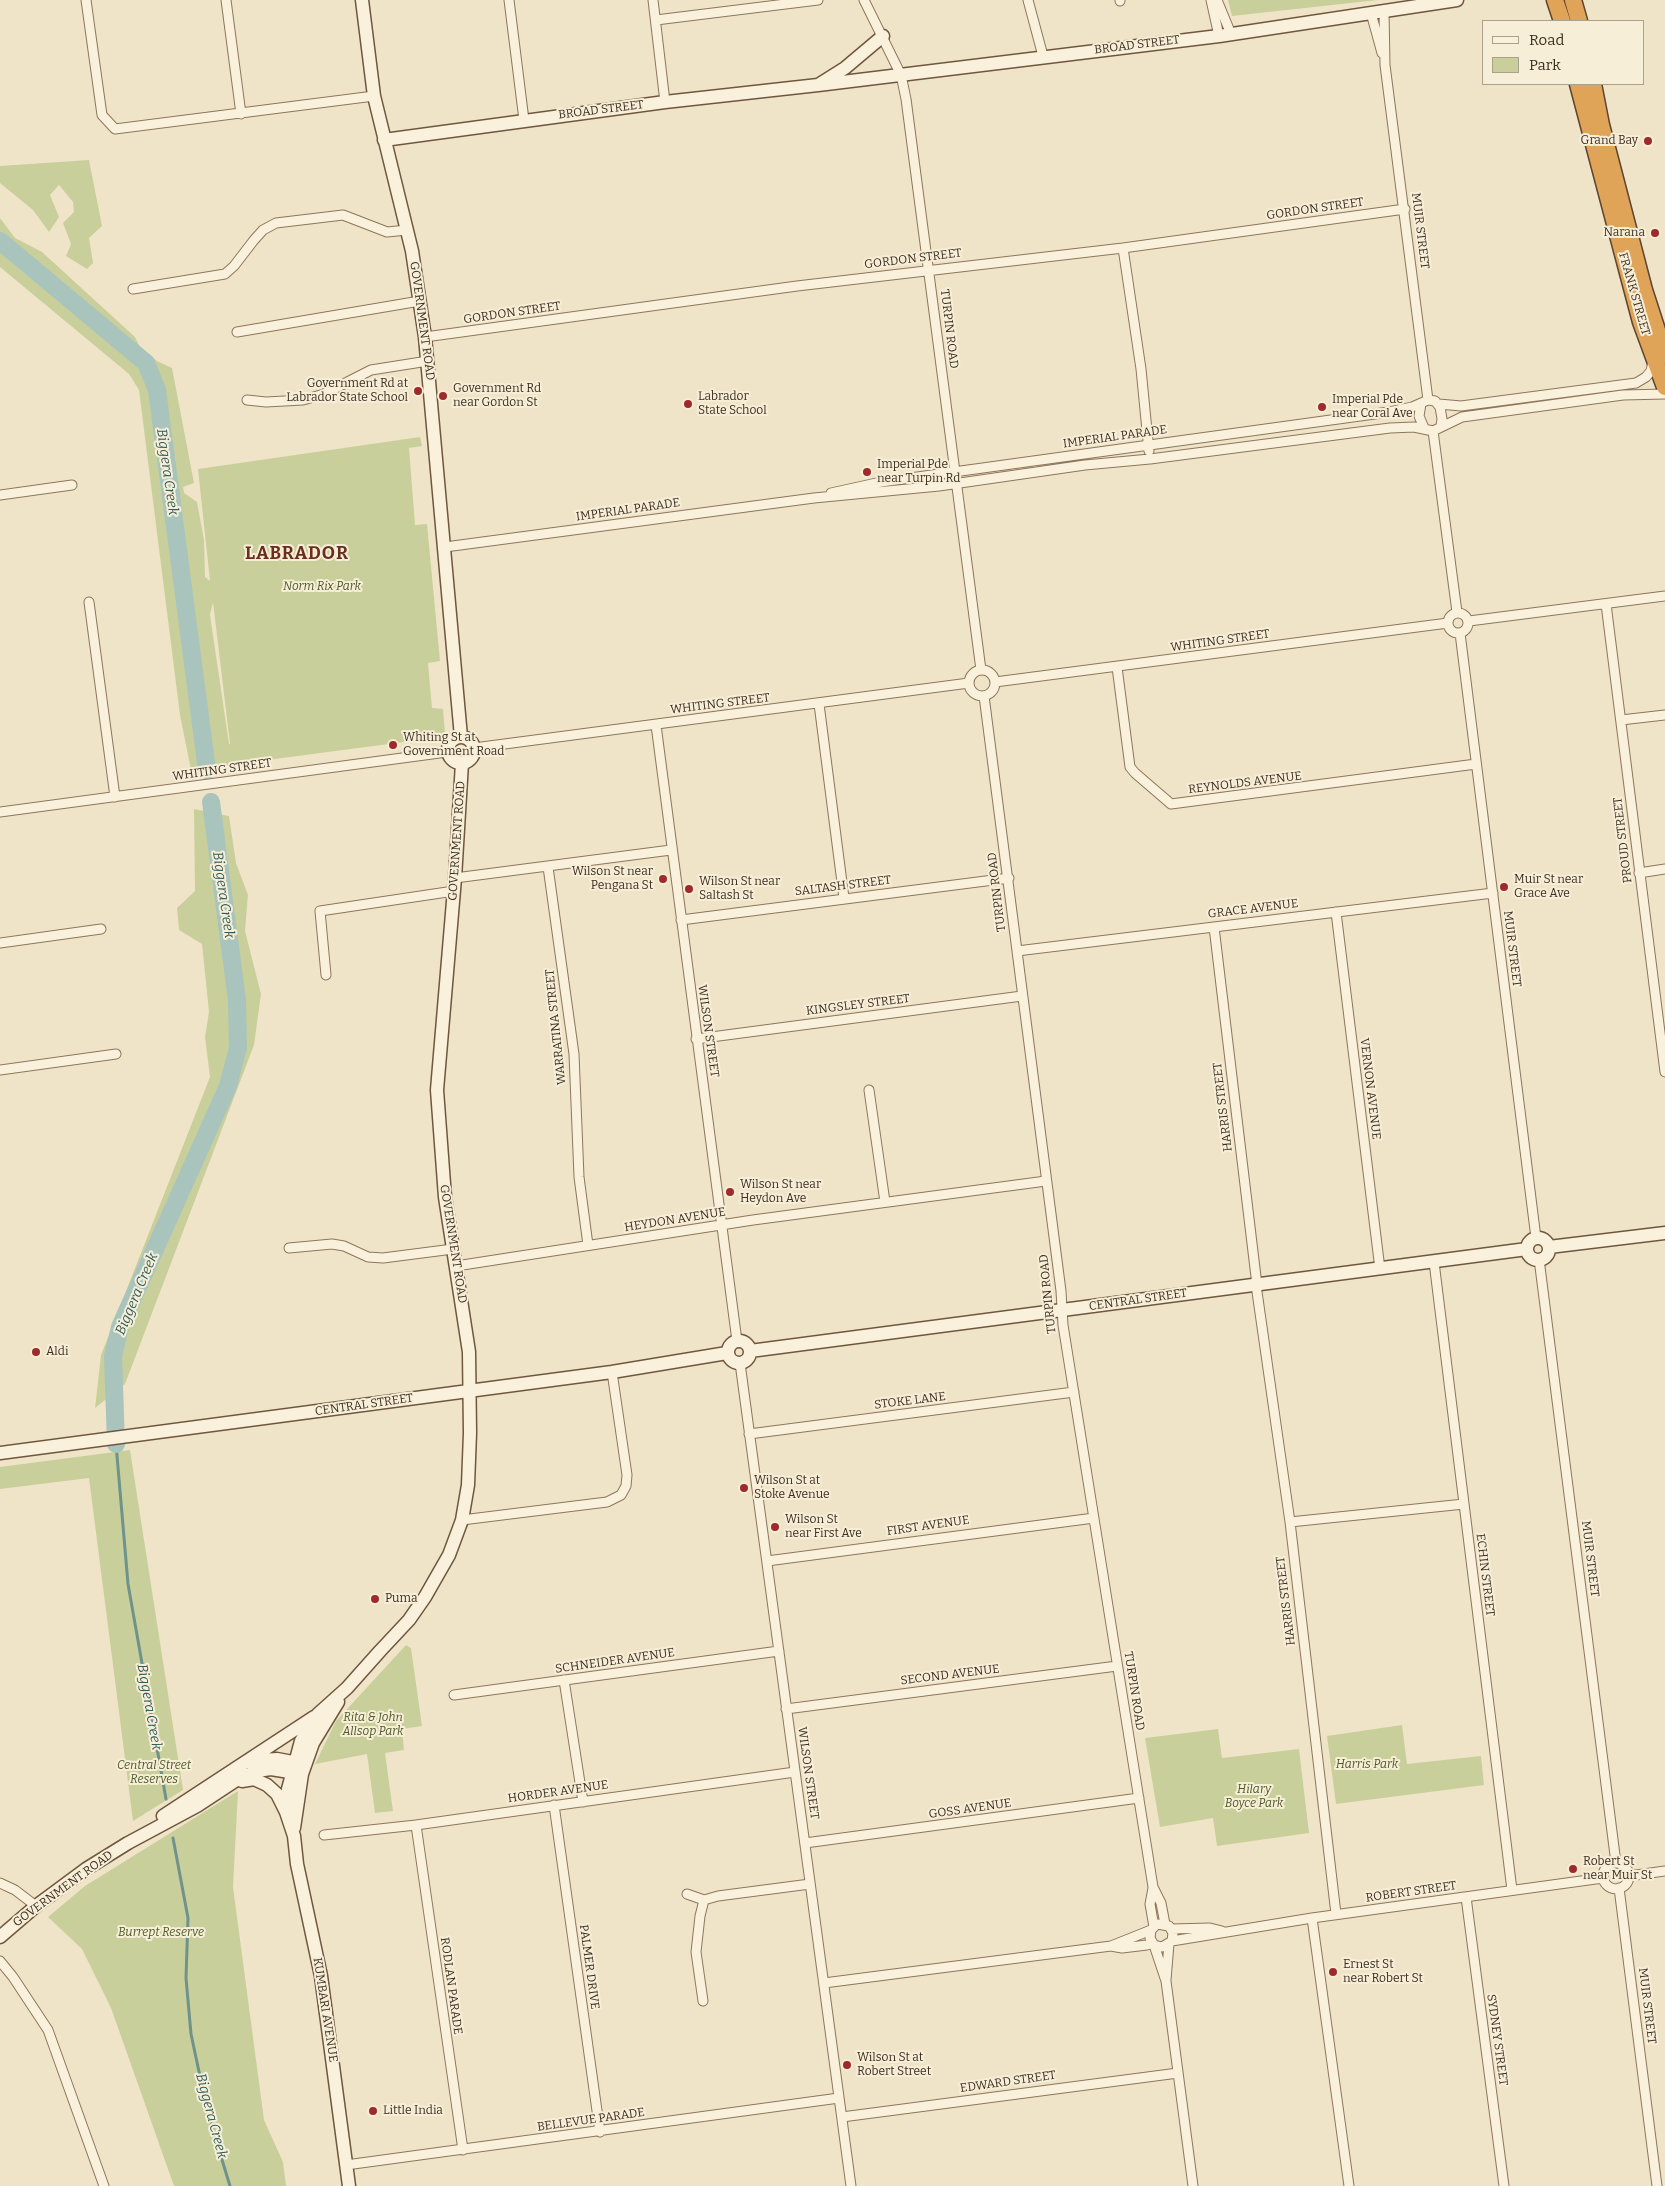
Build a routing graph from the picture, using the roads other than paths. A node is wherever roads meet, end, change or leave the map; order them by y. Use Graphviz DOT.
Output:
graph roads {
  1 [pos="86,0"];
  2 [pos="226,0"];
  3 [pos="362,0"];
  4 [pos="509,0"];
  5 [pos="653,0"];
  6 [pos="818,0"];
  7 [pos="864,0"];
  8 [pos="1028,0"];
  9 [pos="1211,0"];
  10 [pos="1217,0"];
  11 [pos="1456,0"];
  12 [pos="1465,0"];
  13 [pos="1555,0"];
  14 [pos="1573,0"];
  15 [pos="748,4"];
  16 [pos="1384,11"];
  17 [pos="1371,13"];
  18 [pos="656,20"];
  19 [pos="1562,20"];
  20 [pos="1579,20"];
  21 [pos="1225,35"];
  22 [pos="883,36"];
  23 [pos="1043,56"];
  24 [pos="1385,65"];
  25 [pos="901,75"];
  26 [pos="818,85"];
  27 [pos="1578,85"];
  28 [pos="1593,85"];
  29 [pos="374,96"];
  30 [pos="665,102"];
  31 [pos="241,114"];
  32 [pos="524,120"];
  33 [pos="384,140"];
  34 [pos="1405,209"];
  35 [pos="407,230"];
  36 [pos="1124,248"];
  37 [pos="929,270"];
  38 [pos="133,289"];
  39 [pos="420,301"];
  40 [pos="237,332"];
  41 [pos="425,338"];
  42 [pos="1658,354"];
  43 [pos="428,361"];
  44 [pos="1665,387"];
  45 [pos="1665,394"];
  46 [pos="247,400"];
  47 [pos="1535,401"];
  48 [pos="1425,402"];
  49 [pos="1438,404"];
  50 [pos="1441,426"];
  51 [pos="1428,430"];
  52 [pos="1233,433"];
  53 [pos="1149,445"];
  54 [pos="1235,448"];
  55 [pos="1150,458"];
  56 [pos="954,472"];
  57 [pos="955,483"];
  58 [pos="72,485"];
  59 [pos="0,495"];
  60 [pos="814,498"];
  61 [pos="445,547"];
  62 [pos="1665,596"];
  63 [pos="89,602"];
  64 [pos="1606,604"];
  65 [pos="1457,612"];
  66 [pos="1469,621"];
  67 [pos="1448,623"];
  68 [pos="1460,633"];
  69 [pos="1117,667"];
  70 [pos="981,670"];
  71 [pos="995,682"];
  72 [pos="969,683"];
  73 [pos="984,696"];
  74 [pos="819,704"];
  75 [pos="1665,716"];
  76 [pos="1621,720"];
  77 [pos="656,725"];
  78 [pos="460,737"];
  79 [pos="474,748"];
  80 [pos="447,752"];
  81 [pos="462,764"];
  82 [pos="1476,764"];
  83 [pos="115,797"];
  84 [pos="0,812"];
  85 [pos="672,850"];
  86 [pos="548,867"];
  87 [pos="1665,869"];
  88 [pos="1640,873"];
  89 [pos="1009,878"];
  90 [pos="454,885"];
  91 [pos="1493,893"];
  92 [pos="844,898"];
  93 [pos="1336,912"];
  94 [pos="681,920"];
  95 [pos="1214,927"];
  96 [pos="102,929"];
  97 [pos="0,943"];
  98 [pos="1017,951"];
  99 [pos="326,975"];
  100 [pos="1022,996"];
  101 [pos="1662,1022"];
  102 [pos="696,1038"];
  103 [pos="116,1054"];
  104 [pos="0,1070"];
  105 [pos="1665,1072"];
  106 [pos="869,1090"];
  107 [pos="1046,1181"];
  108 [pos="885,1202"];
  109 [pos="722,1225"];
  110 [pos="1665,1232"];
  111 [pos="1536,1238"];
  112 [pos="588,1245"];
  113 [pos="290,1248"];
  114 [pos="1549,1248"];
  115 [pos="453,1249"];
  116 [pos="1527,1250"];
  117 [pos="1540,1259"];
  118 [pos="1434,1262"];
  119 [pos="456,1266"];
  120 [pos="1380,1269"];
  121 [pos="1256,1285"];
  122 [pos="1062,1310"];
  123 [pos="738,1341"];
  124 [pos="750,1351"];
  125 [pos="727,1354"];
  126 [pos="740,1363"];
  127 [pos="612,1372"];
  128 [pos="471,1390"];
  129 [pos="1074,1392"];
  130 [pos="749,1434"];
  131 [pos="0,1453"];
  132 [pos="1464,1504"];
  133 [pos="1094,1518"];
  134 [pos="462,1520"];
  135 [pos="1290,1522"];
  136 [pos="767,1560"];
  137 [pos="779,1651"];
  138 [pos="1117,1666"];
  139 [pos="564,1680"];
  140 [pos="347,1688"];
  141 [pos="454,1695"];
  142 [pos="786,1709"];
  143 [pos="318,1714"];
  144 [pos="299,1768"];
  145 [pos="795,1772"];
  146 [pos="227,1781"];
  147 [pos="1139,1798"];
  148 [pos="582,1802"];
  149 [pos="554,1805"];
  150 [pos="286,1812"];
  151 [pos="416,1824"];
  152 [pos="324,1835"];
  153 [pos="294,1836"];
  154 [pos="804,1843"];
  155 [pos="1616,1863"];
  156 [pos="1665,1871"];
  157 [pos="1629,1876"];
  158 [pos="1603,1878"];
  159 [pos="0,1884"];
  160 [pos="810,1884"];
  161 [pos="1154,1888"];
  162 [pos="1619,1888"];
  163 [pos="1512,1890"];
  164 [pos="688,1894"];
  165 [pos="1466,1897"];
  166 [pos="704,1900"];
  167 [pos="36,1906"];
  168 [pos="1336,1914"];
  169 [pos="1312,1918"];
  170 [pos="1168,1927"];
  171 [pos="1152,1928"];
  172 [pos="1222,1931"];
  173 [pos="0,1937"];
  174 [pos="1171,1942"];
  175 [pos="1153,1944"];
  176 [pos="1111,1946"];
  177 [pos="0,1961"];
  178 [pos="1166,1981"];
  179 [pos="824,1983"];
  180 [pos="703,2001"];
  181 [pos="1178,2073"];
  182 [pos="839,2098"];
  183 [pos="842,2117"];
  184 [pos="600,2132"];
  185 [pos="463,2150"];
  186 [pos="346,2166"];
  187 [pos="104,2186"];
  188 [pos="349,2186"];
  189 [pos="851,2186"];
  190 [pos="1193,2186"];
  191 [pos="1349,2186"];
  192 [pos="1504,2186"];
  193 [pos="1657,2186"];
  1 -- 31 [label="street"];
  2 -- 31 [label="street"];
  3 -- 29 [label="main road, GOVERNMENT ROAD"];
  4 -- 32 [label="street"];
  5 -- 18 [label="street"];
  6 -- 15 [label="street"];
  7 -- 22 [label="street, TURPIN ROAD"];
  8 -- 23 [label="street"];
  9 -- 21 [label="street"];
  10 -- 21 [label="street"];
  11 -- 12 [label="main road, BROAD STREET"];
  11 -- 16 [label="main road, BROAD STREET"];
  13 -- 19 [label="highway"];
  14 -- 20 [label="highway"];
  15 -- 18 [label="street"];
  16 -- 17 [label="main road, BROAD STREET"];
  16 -- 24 [label="street, MUIR STREET"];
  17 -- 21 [label="main road, BROAD STREET"];
  17 -- 24 [label="street, MUIR STREET"];
  18 -- 30 [label="street"];
  21 -- 23 [label="main road, BROAD STREET"];
  22 -- 25 [label="street, TURPIN ROAD"];
  22 -- 26 [label="main road, BROAD STREET"];
  23 -- 25 [label="main road, BROAD STREET"];
  24 -- 34 [label="street, MUIR STREET"];
  25 -- 26 [label="main road, BROAD STREET"];
  25 -- 37 [label="street, TURPIN ROAD"];
  26 -- 30 [label="main road, BROAD STREET"];
  27 -- 42 [label="highway, FRANK STREET"];
  28 -- 42 [label="highway, FRANK STREET"];
  29 -- 31 [label="street"];
  29 -- 33 [label="main road, GOVERNMENT ROAD"];
  30 -- 32 [label="main road, BROAD STREET"];
  32 -- 33 [label="main road, BROAD STREET"];
  33 -- 35 [label="main road, GOVERNMENT ROAD"];
  34 -- 36 [label="street, GORDON STREET"];
  34 -- 48 [label="street, MUIR STREET"];
  35 -- 38 [label="street"];
  35 -- 39 [label="main road, GOVERNMENT ROAD"];
  36 -- 37 [label="street, GORDON STREET"];
  36 -- 53 [label="street"];
  37 -- 41 [label="street, GORDON STREET"];
  37 -- 56 [label="street, TURPIN ROAD"];
  39 -- 40 [label="street"];
  39 -- 41 [label="main road, GOVERNMENT ROAD"];
  41 -- 43 [label="main road, GOVERNMENT ROAD"];
  42 -- 44 [label="highway, FRANK STREET"];
  42 -- 47 [label="street"];
  43 -- 46 [label="street"];
  43 -- 61 [label="main road, GOVERNMENT ROAD"];
  45 -- 47 [label="street"];
  47 -- 49 [label="street"];
  47 -- 50 [label="street"];
  48 -- 49 [label="street"];
  48 -- 51 [label="street"];
  48 -- 52 [label="street, IMPERIAL PARADE"];
  49 -- 50 [label="street"];
  50 -- 51 [label="street"];
  51 -- 54 [label="street, IMPERIAL PARADE"];
  51 -- 65 [label="street"];
  52 -- 53 [label="street, IMPERIAL PARADE"];
  52 -- 54 [label="street"];
  53 -- 55 [label="street"];
  53 -- 56 [label="street, IMPERIAL PARADE"];
  54 -- 55 [label="street, IMPERIAL PARADE"];
  55 -- 57 [label="street, IMPERIAL PARADE"];
  56 -- 57 [label="street, TURPIN ROAD"];
  56 -- 60 [label="street, IMPERIAL PARADE"];
  57 -- 60 [label="street, IMPERIAL PARADE"];
  57 -- 70 [label="street, TURPIN ROAD"];
  58 -- 59 [label="street"];
  60 -- 61 [label="street, IMPERIAL PARADE"];
  61 -- 78 [label="main road, GOVERNMENT ROAD"];
  62 -- 64 [label="street"];
  63 -- 83 [label="street"];
  64 -- 66 [label="street"];
  64 -- 76 [label="street, PROUD STREET"];
  65 -- 66 [label="street"];
  65 -- 67 [label="street"];
  66 -- 68 [label="street"];
  67 -- 68 [label="street"];
  67 -- 69 [label="street, WHITING STREET"];
  68 -- 82 [label="street, MUIR STREET"];
  69 -- 71 [label="street, WHITING STREET"];
  69 -- 82 [label="street, REYNOLDS AVENUE"];
  70 -- 71 [label="street"];
  70 -- 72 [label="street"];
  71 -- 73 [label="street"];
  72 -- 73 [label="street"];
  72 -- 74 [label="street, WHITING STREET"];
  73 -- 89 [label="street, TURPIN ROAD"];
  74 -- 77 [label="street, WHITING STREET"];
  74 -- 92 [label="street"];
  75 -- 76 [label="street"];
  76 -- 88 [label="street, PROUD STREET"];
  77 -- 79 [label="street, WHITING STREET"];
  77 -- 85 [label="street, WILSON STREET"];
  78 -- 79 [label="main road"];
  78 -- 80 [label="main road"];
  79 -- 81 [label="main road"];
  80 -- 81 [label="main road"];
  80 -- 83 [label="street, WHITING STREET"];
  81 -- 90 [label="main road, GOVERNMENT ROAD"];
  82 -- 91 [label="street, MUIR STREET"];
  83 -- 84 [label="street, WHITING STREET"];
  85 -- 86 [label="street"];
  85 -- 94 [label="street, WILSON STREET"];
  86 -- 90 [label="street"];
  86 -- 112 [label="street, WARRATINA STREET"];
  87 -- 88 [label="street"];
  88 -- 101 [label="street, PROUD STREET"];
  89 -- 92 [label="street, SALTASH STREET"];
  89 -- 98 [label="street, TURPIN ROAD"];
  90 -- 99 [label="street"];
  90 -- 115 [label="main road, GOVERNMENT ROAD"];
  91 -- 93 [label="street, GRACE AVENUE"];
  91 -- 111 [label="street, MUIR STREET"];
  92 -- 94 [label="street, SALTASH STREET"];
  93 -- 95 [label="street, GRACE AVENUE"];
  93 -- 120 [label="street, VERNON AVENUE"];
  94 -- 102 [label="street, WILSON STREET"];
  95 -- 98 [label="street, GRACE AVENUE"];
  95 -- 121 [label="street, HARRIS STREET"];
  96 -- 97 [label="street"];
  98 -- 100 [label="street, TURPIN ROAD"];
  100 -- 102 [label="street, KINGSLEY STREET"];
  100 -- 107 [label="street, TURPIN ROAD"];
  101 -- 105 [label="street, PROUD STREET"];
  102 -- 109 [label="street, WILSON STREET"];
  103 -- 104 [label="street"];
  106 -- 108 [label="street"];
  107 -- 108 [label="street, HEYDON AVENUE"];
  107 -- 122 [label="street, TURPIN ROAD"];
  108 -- 109 [label="street, HEYDON AVENUE"];
  109 -- 112 [label="street, HEYDON AVENUE"];
  109 -- 123 [label="street, WILSON STREET"];
  110 -- 114 [label="main road"];
  111 -- 114 [label="main road"];
  111 -- 116 [label="main road"];
  112 -- 119 [label="street, HEYDON AVENUE"];
  113 -- 115 [label="street"];
  114 -- 117 [label="main road"];
  115 -- 119 [label="main road, GOVERNMENT ROAD"];
  116 -- 117 [label="main road"];
  116 -- 118 [label="main road, CENTRAL STREET"];
  117 -- 155 [label="street, MUIR STREET"];
  118 -- 120 [label="main road, CENTRAL STREET"];
  118 -- 132 [label="street, ECHIN STREET"];
  119 -- 128 [label="main road, GOVERNMENT ROAD"];
  120 -- 121 [label="main road, CENTRAL STREET"];
  121 -- 122 [label="main road, CENTRAL STREET"];
  121 -- 135 [label="street, HARRIS STREET"];
  122 -- 124 [label="main road, CENTRAL STREET"];
  122 -- 129 [label="street, TURPIN ROAD"];
  123 -- 124 [label="main road"];
  123 -- 125 [label="main road"];
  124 -- 126 [label="main road"];
  125 -- 126 [label="main road"];
  125 -- 127 [label="main road, CENTRAL STREET"];
  126 -- 130 [label="street, WILSON STREET"];
  127 -- 128 [label="main road, CENTRAL STREET"];
  127 -- 134 [label="street"];
  128 -- 131 [label="main road, CENTRAL STREET"];
  128 -- 134 [label="main road, GOVERNMENT ROAD"];
  129 -- 130 [label="street, STOKE LANE"];
  129 -- 133 [label="street, TURPIN ROAD"];
  130 -- 136 [label="street, WILSON STREET"];
  132 -- 135 [label="street"];
  132 -- 163 [label="street, ECHIN STREET"];
  133 -- 136 [label="street, FIRST AVENUE"];
  133 -- 138 [label="street, TURPIN ROAD"];
  134 -- 140 [label="main road, GOVERNMENT ROAD"];
  135 -- 168 [label="street, HARRIS STREET"];
  136 -- 137 [label="street, WILSON STREET"];
  137 -- 139 [label="street, SCHNEIDER AVENUE"];
  137 -- 142 [label="street, WILSON STREET"];
  138 -- 142 [label="street, SECOND AVENUE"];
  138 -- 147 [label="street, TURPIN ROAD"];
  139 -- 141 [label="street, SCHNEIDER AVENUE"];
  139 -- 148 [label="street"];
  140 -- 143 [label="main road, GOVERNMENT ROAD"];
  140 -- 144 [label="main road, GOVERNMENT ROAD"];
  142 -- 145 [label="street, WILSON STREET"];
  143 -- 144 [label="main road, GOVERNMENT ROAD"];
  143 -- 146 [label="main road, GOVERNMENT ROAD"];
  144 -- 146 [label="main road, GOVERNMENT ROAD"];
  144 -- 150 [label="main road, KUMBARI AVENUE"];
  144 -- 153 [label="main road, KUMBARI AVENUE"];
  145 -- 148 [label="street, HORDER AVENUE"];
  145 -- 154 [label="street, WILSON STREET"];
  146 -- 150 [label="main road, GOVERNMENT ROAD"];
  146 -- 167 [label="main road, GOVERNMENT ROAD"];
  147 -- 154 [label="street, GOSS AVENUE"];
  147 -- 161 [label="street, TURPIN ROAD"];
  148 -- 149 [label="street, HORDER AVENUE"];
  149 -- 151 [label="street, HORDER AVENUE"];
  149 -- 184 [label="street, PALMER DRIVE"];
  150 -- 153 [label="main road, KUMBARI AVENUE"];
  151 -- 152 [label="street, HORDER AVENUE"];
  151 -- 185 [label="street, RODLAN PARADE"];
  153 -- 186 [label="main road, KUMBARI AVENUE"];
  154 -- 160 [label="street, WILSON STREET"];
  155 -- 157 [label="street"];
  155 -- 158 [label="street"];
  156 -- 157 [label="street"];
  157 -- 162 [label="street"];
  158 -- 162 [label="street"];
  158 -- 163 [label="street, ROBERT STREET"];
  159 -- 167 [label="street"];
  160 -- 166 [label="street"];
  160 -- 179 [label="street, WILSON STREET"];
  161 -- 170 [label="street, TURPIN ROAD"];
  161 -- 171 [label="street, TURPIN ROAD"];
  162 -- 193 [label="street, MUIR STREET"];
  163 -- 165 [label="street, ROBERT STREET"];
  164 -- 166 [label="street"];
  165 -- 168 [label="street, ROBERT STREET"];
  165 -- 192 [label="street, SYDNEY STREET"];
  166 -- 180 [label="street"];
  167 -- 173 [label="main road, GOVERNMENT ROAD"];
  168 -- 169 [label="street, ROBERT STREET"];
  169 -- 172 [label="street, ROBERT STREET"];
  169 -- 191 [label="street"];
  170 -- 171 [label="street"];
  170 -- 172 [label="street, ROBERT STREET"];
  170 -- 174 [label="street"];
  171 -- 175 [label="street"];
  171 -- 176 [label="street"];
  172 -- 174 [label="street, ROBERT STREET"];
  174 -- 175 [label="street"];
  174 -- 178 [label="street"];
  175 -- 176 [label="street"];
  175 -- 178 [label="street"];
  176 -- 179 [label="street"];
  177 -- 187 [label="street"];
  178 -- 181 [label="street"];
  179 -- 182 [label="street, WILSON STREET"];
  181 -- 183 [label="street, EDWARD STREET"];
  181 -- 190 [label="street"];
  182 -- 183 [label="street, WILSON STREET"];
  182 -- 184 [label="street, BELLEVUE PARADE"];
  183 -- 189 [label="street, WILSON STREET"];
  184 -- 185 [label="street, BELLEVUE PARADE"];
  185 -- 186 [label="street, BELLEVUE PARADE"];
  186 -- 188 [label="main road, KUMBARI AVENUE"];
}
